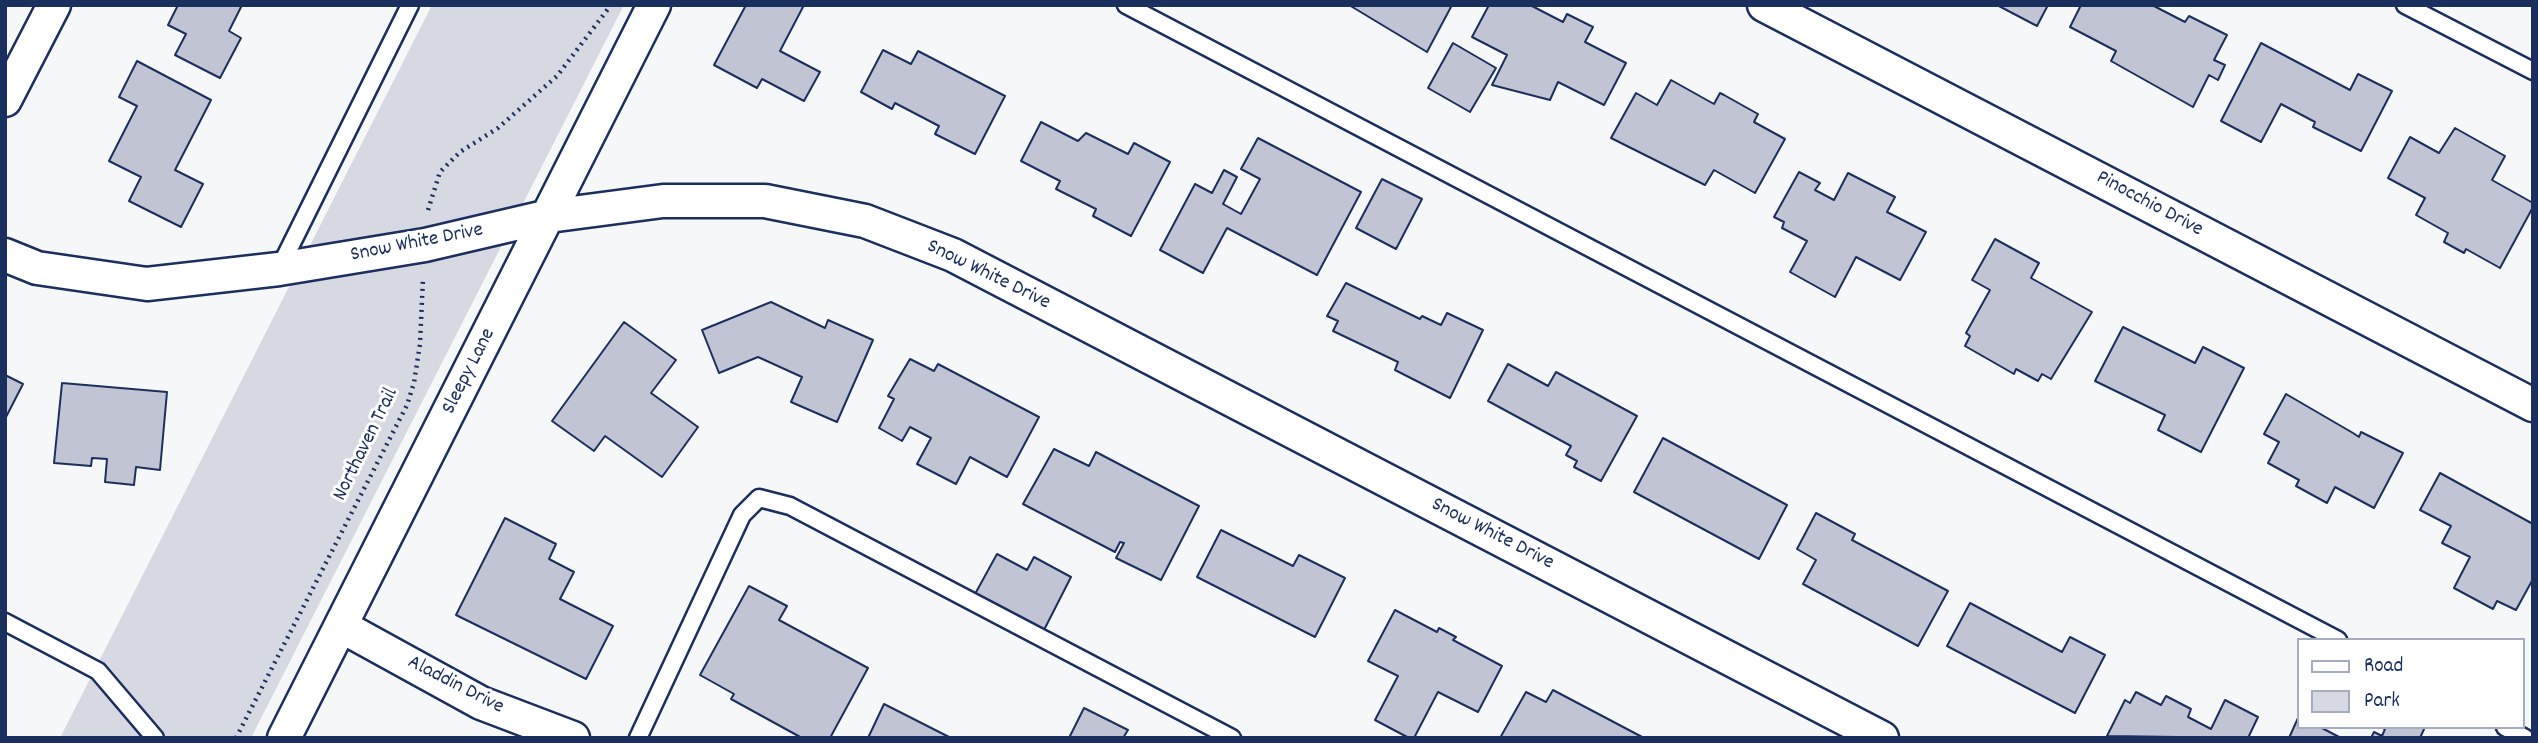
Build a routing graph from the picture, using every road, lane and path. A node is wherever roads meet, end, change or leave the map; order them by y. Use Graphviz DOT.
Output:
graph roads {
  1 [pos="54,5"];
  2 [pos="410,5"];
  3 [pos="611,5"];
  4 [pos="654,5"];
  5 [pos="1126,5"];
  6 [pos="1765,5"];
  7 [pos="2405,5"];
  8 [pos="2533,71"];
  9 [pos="5,100"];
  10 [pos="549,216"];
  11 [pos="425,245"];
  12 [pos="5,255"];
  13 [pos="279,269"];
  14 [pos="2533,405"];
  15 [pos="5,622"];
  16 [pos="341,626"];
  17 [pos="2334,638"];
  18 [pos="2509,729"];
  19 [pos="155,738"];
  20 [pos="236,738"];
  21 [pos="284,738"];
  22 [pos="573,738"];
  23 [pos="638,738"];
  24 [pos="1232,738"];
  25 [pos="1882,738"];
  26 [pos="2525,738"];
  1 -- 9 [label="street"];
  2 -- 13 [label="lane"];
  3 -- 11 [label="path, Northaven Trail"];
  4 -- 10 [label="street, Sleepy Lane"];
  5 -- 17 [label="lane"];
  6 -- 14 [label="street, Pinocchio Drive"];
  7 -- 8 [label="lane"];
  10 -- 11 [label="street, Snow White Drive"];
  10 -- 16 [label="street, Sleepy Lane"];
  10 -- 25 [label="street, Snow White Drive"];
  11 -- 13 [label="street, Snow White Drive"];
  11 -- 20 [label="path, Northaven Trail"];
  12 -- 13 [label="street, Snow White Drive"];
  15 -- 19 [label="lane"];
  16 -- 21 [label="street, Sleepy Lane"];
  16 -- 22 [label="street, Aladdin Drive"];
  18 -- 26 [label="lane"];
  23 -- 24 [label="lane"];
}
